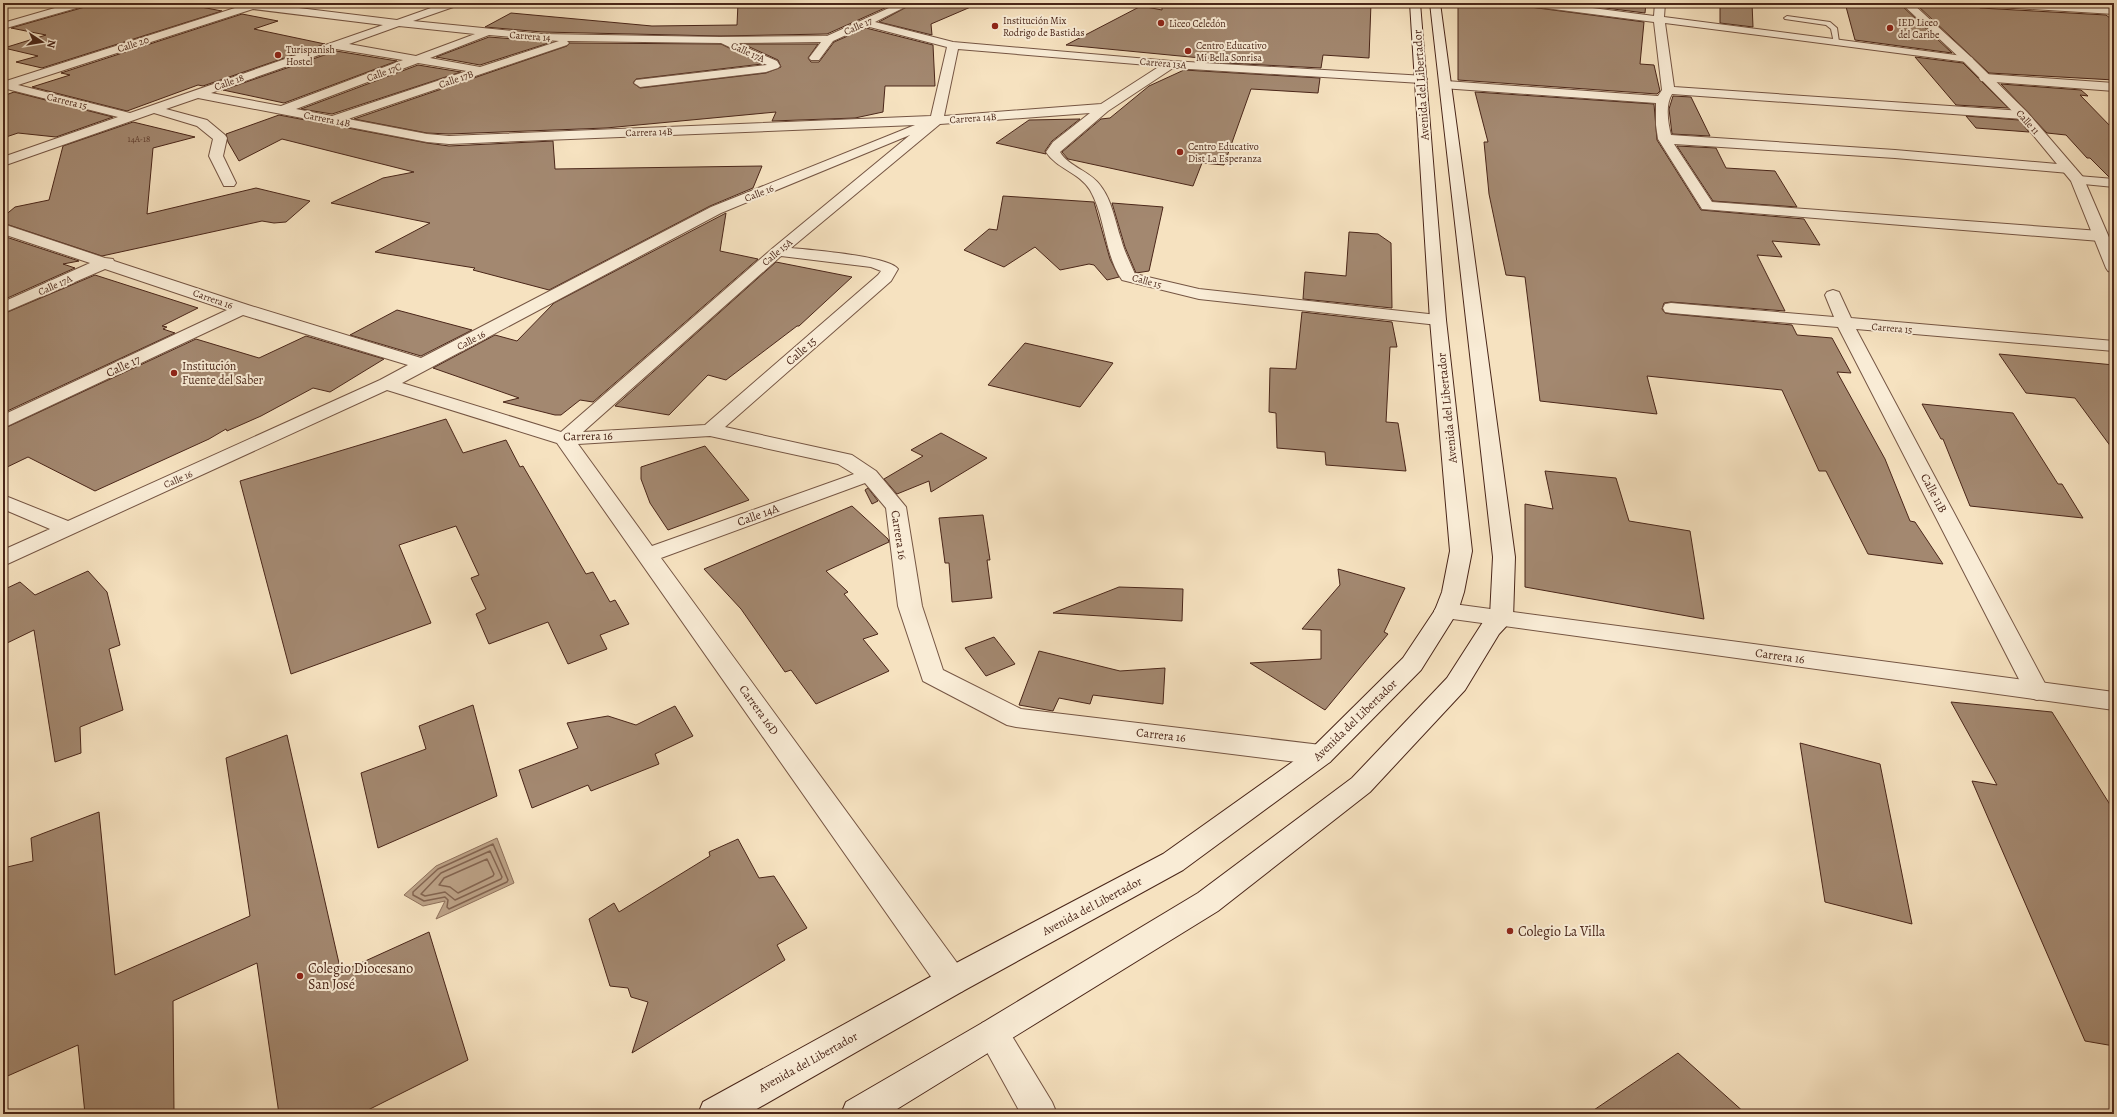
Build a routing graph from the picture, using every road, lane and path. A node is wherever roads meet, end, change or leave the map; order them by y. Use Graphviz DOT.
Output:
graph roads {
  1 [pos="83,3"];
  2 [pos="233,3"];
  3 [pos="456,3"];
  4 [pos="908,3"];
  5 [pos="1415,3"];
  6 [pos="1435,3"];
  7 [pos="1530,3"];
  8 [pos="1660,3"];
  9 [pos="1906,3"];
  10 [pos="1980,3"];
  11 [pos="2107,3"];
  12 [pos="258,4"];
  13 [pos="2114,9"];
  14 [pos="1787,18"];
  15 [pos="1659,19"];
  16 [pos="397,23"];
  17 [pos="867,23"];
  18 [pos="3,26"];
  19 [pos="486,33"];
  20 [pos="578,38"];
  21 [pos="829,39"];
  22 [pos="720,40"];
  23 [pos="1836,42"];
  24 [pos="334,45"];
  25 [pos="953,45"];
  26 [pos="815,58"];
  27 [pos="1967,59"];
  28 [pos="416,60"];
  29 [pos="1171,64"];
  30 [pos="481,71"];
  31 [pos="1985,78"];
  32 [pos="1421,79"];
  33 [pos="640,84"];
  34 [pos="4,85"];
  35 [pos="1446,85"];
  36 [pos="2114,87"];
  37 [pos="198,94"];
  38 [pos="1665,95"];
  39 [pos="1104,108"];
  40 [pos="153,109"];
  41 [pos="281,110"];
  42 [pos="2023,115"];
  43 [pos="131,117"];
  44 [pos="334,120"];
  45 [pos="937,120"];
  46 [pos="1665,139"];
  47 [pos="3,162"];
  48 [pos="2073,174"];
  49 [pos="2114,183"];
  50 [pos="229,184"];
  51 [pos="3,229"];
  52 [pos="2106,244"];
  53 [pos="778,251"];
  54 [pos="107,262"];
  55 [pos="2114,268"];
  56 [pos="1833,295"];
  57 [pos="3,308"];
  58 [pos="1671,308"];
  59 [pos="242,309"];
  60 [pos="1438,320"];
  61 [pos="1845,324"];
  62 [pos="2114,346"];
  63 [pos="425,364"];
  64 [pos="386,384"];
  65 [pos="3,422"];
  66 [pos="710,430"];
  67 [pos="564,439"];
  68 [pos="869,475"];
  69 [pos="3,501"];
  70 [pos="67,529"];
  71 [pos="648,555"];
  72 [pos="3,559"];
  73 [pos="1446,611"];
  74 [pos="1501,619"];
  75 [pos="2037,691"];
  76 [pos="2114,701"];
  77 [pos="1321,755"];
  78 [pos="952,981"];
  79 [pos="993,1034"];
  80 [pos="715,1114"];
  81 [pos="858,1114"];
  82 [pos="1040,1114"];
  1 -- 18 [label="street"];
  2 -- 12 [label="street, Carrera 14"];
  3 -- 16 [label="street, Calle 18"];
  4 -- 17 [label="street, Calle 17"];
  5 -- 32 [label="street, Avenida del Libertador"];
  6 -- 35 [label="street, Avenida del Libertador"];
  7 -- 15 [label="street"];
  8 -- 15 [label="street"];
  9 -- 27 [label="street, Calle 11"];
  10 -- 13 [label="street"];
  11 -- 13 [label="street"];
  12 -- 16 [label="street, Carrera 14"];
  12 -- 34 [label="street, Calle 20"];
  14 -- 23 [label="lane"];
  15 -- 23 [label="street"];
  15 -- 38 [label="street"];
  16 -- 19 [label="street, Carrera 14"];
  16 -- 24 [label="street, Calle 18"];
  17 -- 21 [label="street, Calle 17"];
  17 -- 25 [label="street, Carrera 13A"];
  19 -- 20 [label="street, Carrera 14"];
  19 -- 28 [label="street, Calle 17C"];
  20 -- 22 [label="street, Carrera 14"];
  20 -- 30 [label="street, Calle 17B"];
  21 -- 22 [label="street, Carrera 14"];
  21 -- 26 [label="street, Calle 17"];
  22 -- 33 [label="street, Calle 17A"];
  23 -- 27 [label="street"];
  24 -- 28 [label="street"];
  24 -- 37 [label="street, Calle 18"];
  25 -- 29 [label="street, Carrera 13A"];
  25 -- 45 [label="street"];
  27 -- 31 [label="street, Calle 11"];
  28 -- 30 [label="street"];
  28 -- 41 [label="street, Calle 17C"];
  29 -- 32 [label="street, Carrera 13A"];
  29 -- 39 [label="street, Calle 15"];
  30 -- 44 [label="street, Calle 17B"];
  31 -- 36 [label="street"];
  31 -- 42 [label="street, Calle 11"];
  32 -- 60 [label="street, Avenida del Libertador"];
  34 -- 43 [label="street, Carrera 15"];
  35 -- 38 [label="street"];
  35 -- 74 [label="street, Avenida del Libertador"];
  37 -- 40 [label="street, Calle 18"];
  37 -- 41 [label="street, Carrera 14B"];
  38 -- 42 [label="street"];
  38 -- 46 [label="street"];
  39 -- 45 [label="street, Carrera 14B"];
  39 -- 60 [label="street, Calle 15"];
  40 -- 43 [label="street, Calle 18"];
  40 -- 50 [label="street"];
  41 -- 44 [label="street, Carrera 14B"];
  42 -- 48 [label="street, Calle 11"];
  43 -- 47 [label="street, Calle 18"];
  44 -- 45 [label="street, Carrera 14B"];
  45 -- 53 [label="street, Calle 15A"];
  45 -- 63 [label="street, Calle 16"];
  46 -- 48 [label="street"];
  46 -- 52 [label="street"];
  48 -- 49 [label="street"];
  48 -- 52 [label="street, Calle 11"];
  51 -- 54 [label="street, Carrera 16"];
  52 -- 55 [label="street, Calle 11"];
  53 -- 66 [label="street, Calle 15"];
  53 -- 67 [label="street, Calle 15A"];
  54 -- 57 [label="street, Calle 17A"];
  54 -- 59 [label="street, Carrera 16"];
  56 -- 61 [label="street, Calle 11B"];
  58 -- 61 [label="street, Carrera 15"];
  59 -- 63 [label="street, Carrera 16"];
  59 -- 65 [label="street, Calle 17"];
  60 -- 73 [label="street, Avenida del Libertador"];
  61 -- 62 [label="street, Carrera 15"];
  61 -- 75 [label="street, Calle 11B"];
  63 -- 64 [label="street, Calle 16"];
  64 -- 67 [label="street, Carrera 16"];
  64 -- 70 [label="street, Calle 16"];
  66 -- 67 [label="street, Carrera 16"];
  66 -- 68 [label="street, Carrera 16"];
  67 -- 71 [label="street, Carrera 16D"];
  68 -- 71 [label="street, Calle 14A"];
  68 -- 77 [label="street, Carrera 16"];
  69 -- 70 [label="street"];
  70 -- 72 [label="street, Calle 16"];
  71 -- 78 [label="street, Carrera 16D"];
  73 -- 74 [label="street, Carrera 16"];
  73 -- 77 [label="street, Avenida del Libertador"];
  74 -- 75 [label="street, Carrera 16"];
  74 -- 79 [label="street"];
  75 -- 76 [label="street, Carrera 16"];
  77 -- 78 [label="street, Avenida del Libertador"];
  78 -- 80 [label="street, Avenida del Libertador"];
  79 -- 81 [label="street"];
  79 -- 82 [label="street"];
}
